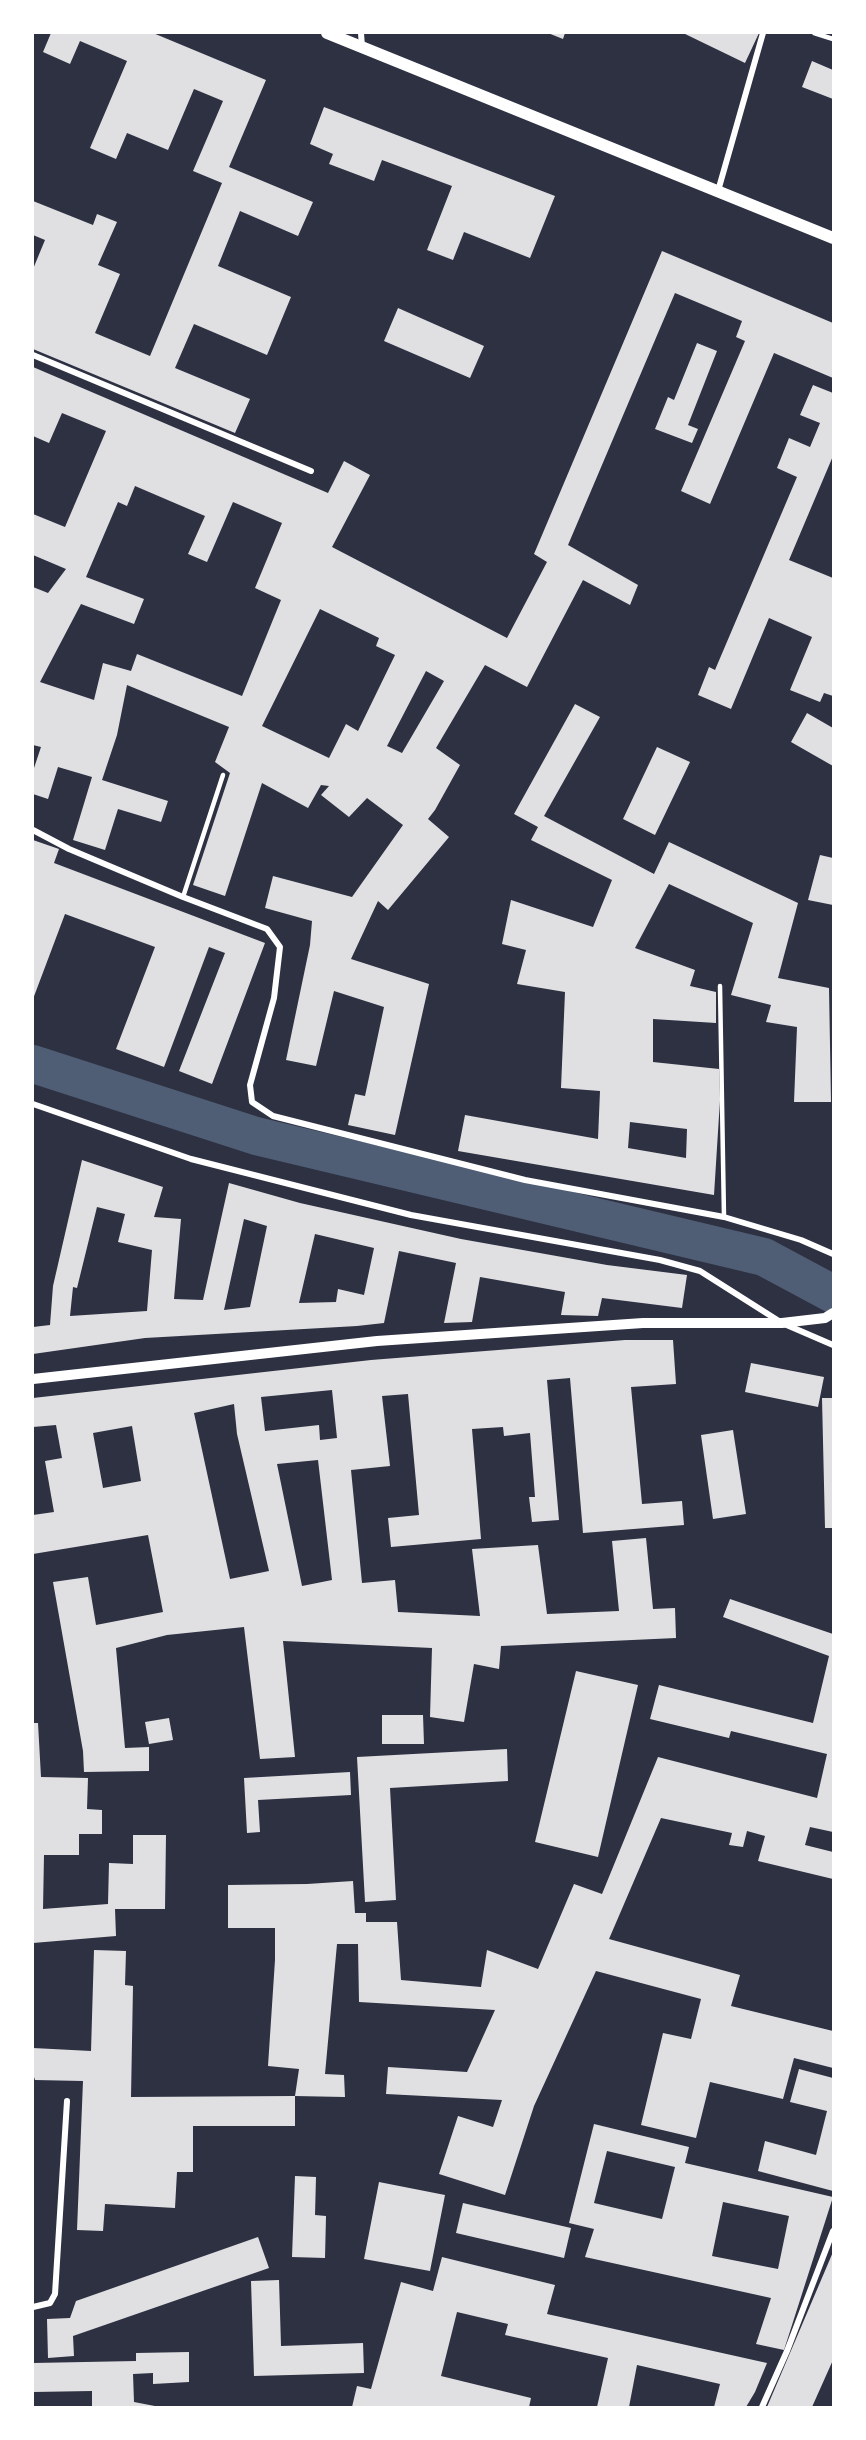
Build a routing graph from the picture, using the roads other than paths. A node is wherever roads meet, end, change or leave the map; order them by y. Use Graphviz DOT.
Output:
graph roads {
  1 [pos="327,33"];
  2 [pos="361,33"];
  3 [pos="763,33"];
  4 [pos="814,33"];
  5 [pos="833,39"];
  6 [pos="362,48"];
  7 [pos="718,192"];
  8 [pos="833,238"];
  9 [pos="33,356"];
  10 [pos="311,471"];
  11 [pos="223,775"];
  12 [pos="33,830"];
  13 [pos="183,897"];
  14 [pos="720,986"];
  15 [pos="33,1104"];
  16 [pos="724,1217"];
  17 [pos="833,1254"];
  18 [pos="829,1316"];
  19 [pos="782,1323"];
  20 [pos="833,1345"];
  21 [pos="33,1379"];
  22 [pos="67,2101"];
  23 [pos="833,2231"];
  24 [pos="33,2307"];
  25 [pos="762,2407"];
  1 -- 6 [label="main road"];
  2 -- 6 [label="street"];
  3 -- 7 [label="street"];
  4 -- 5 [label="lane"];
  6 -- 7 [label="main road"];
  7 -- 8 [label="main road"];
  9 -- 10 [label="street"];
  11 -- 13 [label="lane"];
  12 -- 13 [label="street"];
  13 -- 16 [label="street"];
  14 -- 16 [label="lane"];
  15 -- 19 [label="street"];
  16 -- 17 [label="street"];
  18 -- 19 [label="street"];
  19 -- 20 [label="street"];
  19 -- 21 [label="street"];
  22 -- 24 [label="street"];
  23 -- 25 [label="street"];
}
